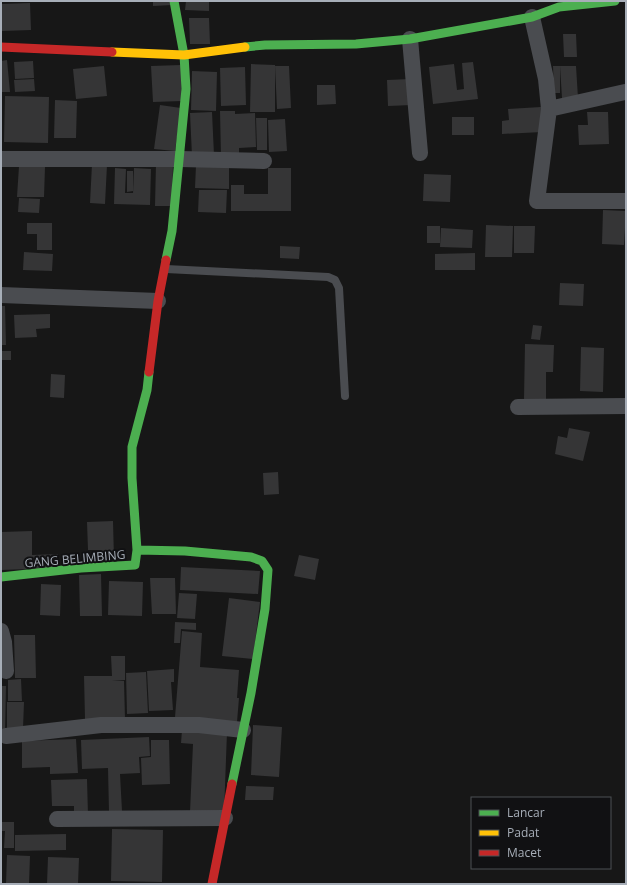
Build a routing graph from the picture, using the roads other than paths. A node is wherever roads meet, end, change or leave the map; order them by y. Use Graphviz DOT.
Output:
graph roads {
  1 [pos="174,1"];
  2 [pos="615,1"];
  3 [pos="532,17"];
  4 [pos="410,39"];
  5 [pos="1,47"];
  6 [pos="184,55"];
  7 [pos="624,92"];
  8 [pos="549,109"];
  9 [pos="420,154"];
  10 [pos="1,159"];
  11 [pos="180,159"];
  12 [pos="264,161"];
  13 [pos="626,201"];
  14 [pos="165,269"];
  15 [pos="1,295"];
  16 [pos="158,301"];
  17 [pos="345,396"];
  18 [pos="626,406"];
  19 [pos="518,407"];
  20 [pos="137,550"];
  21 [pos="1,577"];
  22 [pos="1,631"];
  23 [pos="6,671"];
  24 [pos="243,730"];
  25 [pos="6,736"];
  26 [pos="225,818"];
  27 [pos="57,819"];
  28 [pos="212,884"];
  1 -- 6 [label="street"];
  2 -- 3 [label="street"];
  3 -- 4 [label="street"];
  3 -- 8 [label="street"];
  4 -- 6 [label="street"];
  4 -- 9 [label="street"];
  5 -- 6 [label="street"];
  6 -- 11 [label="street"];
  7 -- 8 [label="street"];
  8 -- 13 [label="street"];
  10 -- 11 [label="street"];
  11 -- 12 [label="street"];
  11 -- 14 [label="street"];
  14 -- 16 [label="street"];
  14 -- 17 [label="lane"];
  15 -- 16 [label="street"];
  16 -- 20 [label="street"];
  18 -- 19 [label="street"];
  20 -- 21 [label="street, GANG BELIMBING"];
  20 -- 24 [label="street"];
  22 -- 23 [label="street"];
  24 -- 25 [label="street"];
  24 -- 26 [label="street"];
  26 -- 27 [label="street"];
  26 -- 28 [label="street"];
}
